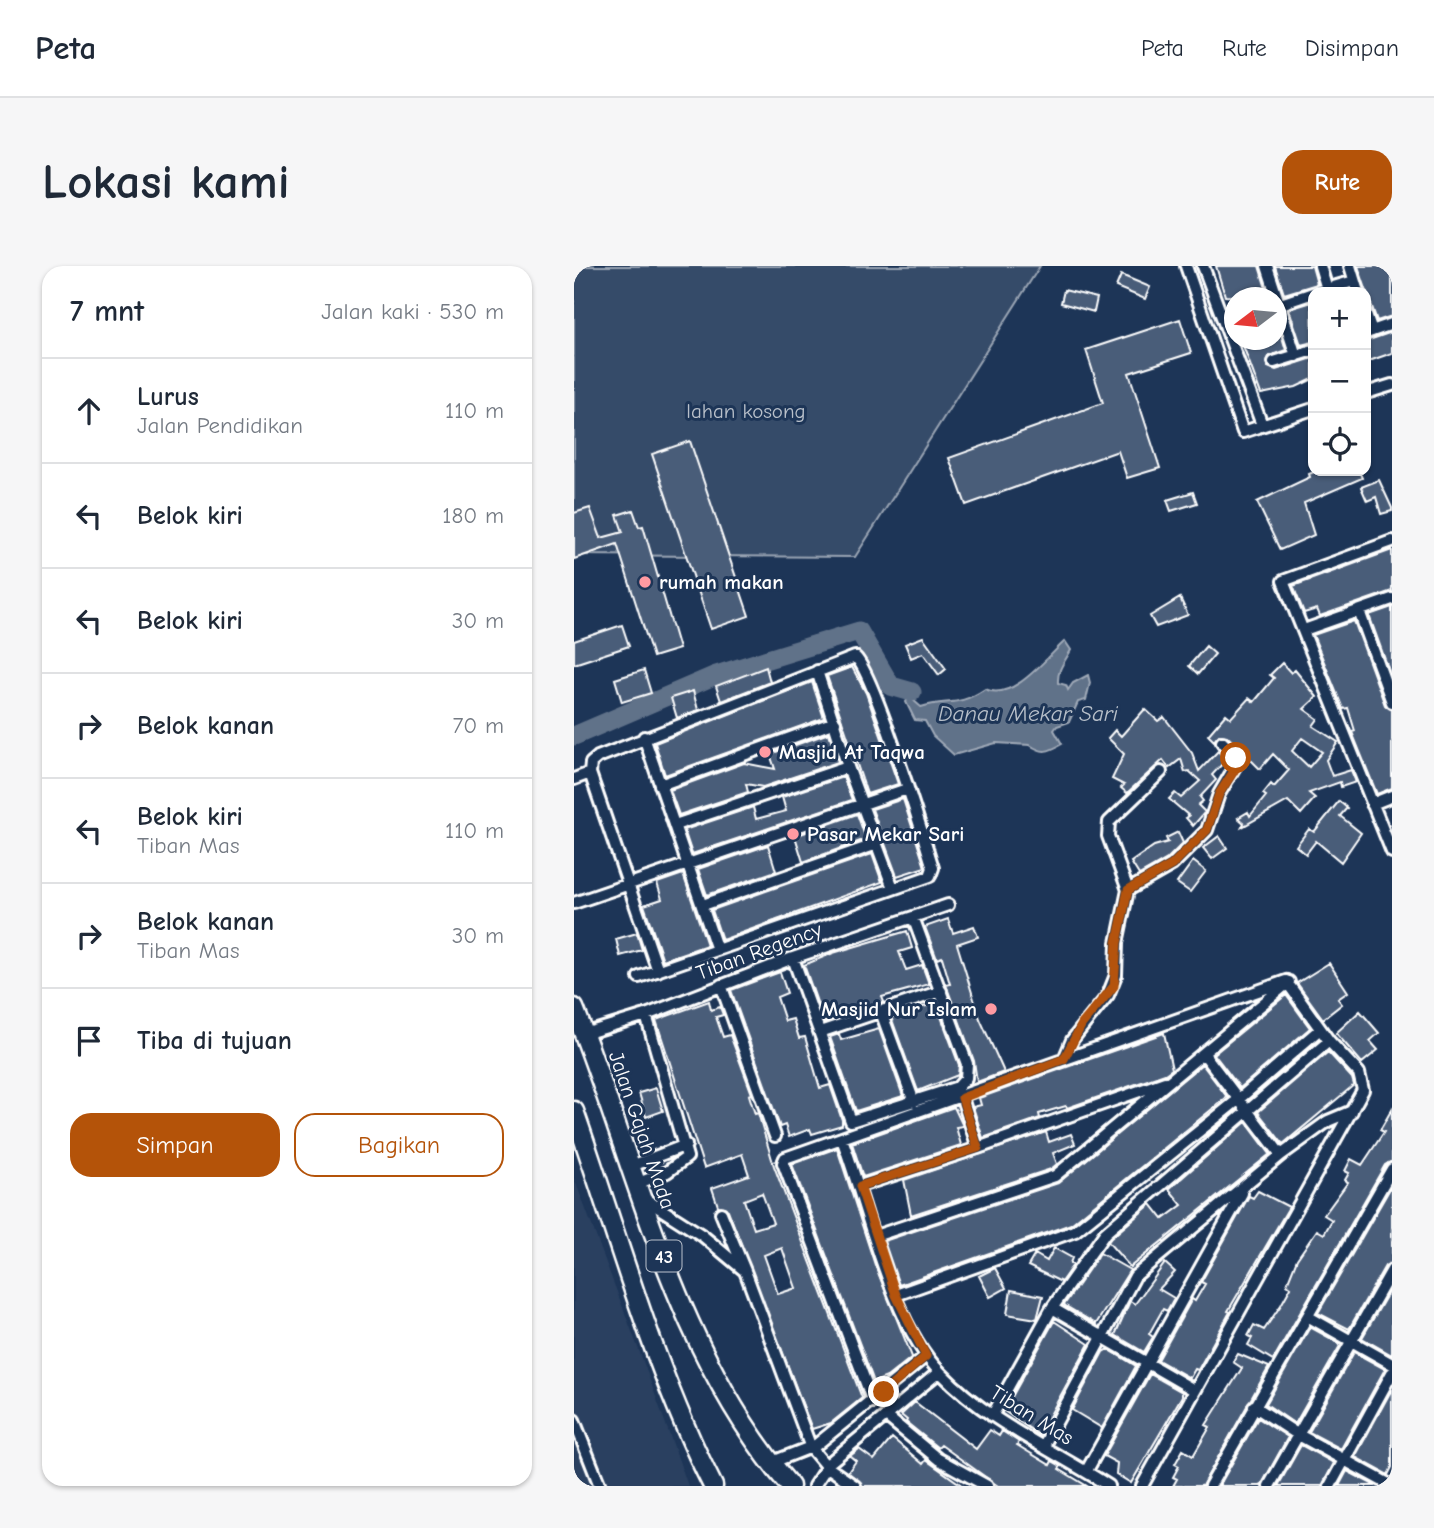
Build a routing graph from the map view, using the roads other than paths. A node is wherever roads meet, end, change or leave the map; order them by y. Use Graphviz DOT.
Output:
graph roads {
  1 [pos="1186,266"];
  2 [pos="1203,266"];
  3 [pos="1267,266"];
  4 [pos="1320,266"];
  5 [pos="1350,266"];
  6 [pos="1354,281"];
  7 [pos="1274,287"];
  8 [pos="1319,287"];
  9 [pos="1333,287"];
  10 [pos="1356,287"];
  11 [pos="1308,295"];
  12 [pos="1287,302"];
  13 [pos="1392,324"];
  14 [pos="1287,327"];
  15 [pos="1371,331"];
  16 [pos="1308,352"];
  17 [pos="1296,356"];
  18 [pos="1274,362"];
  19 [pos="1392,385"];
  20 [pos="1371,391"];
  21 [pos="1308,411"];
  22 [pos="1262,425"];
  23 [pos="1392,541"];
  24 [pos="1392,599"];
  25 [pos="1359,611"];
  26 [pos="1304,630"];
  27 [pos="817,671"];
  28 [pos="1392,702"];
  29 [pos="835,722"];
  30 [pos="644,737"];
  31 [pos="1222,742"];
  32 [pos="848,767"];
  33 [pos="1161,772"];
  34 [pos="590,773"];
  35 [pos="574,779"];
  36 [pos="660,785"];
  37 [pos="907,789"];
  38 [pos="1392,796"];
  39 [pos="862,803"];
  40 [pos="1372,804"];
  41 [pos="675,825"];
  42 [pos="877,844"];
  43 [pos="1392,852"];
  44 [pos="689,865"];
  45 [pos="630,885"];
  46 [pos="893,888"];
  47 [pos="1128,890"];
  48 [pos="574,903"];
  49 [pos="703,905"];
  50 [pos="948,905"];
  51 [pos="913,916"];
  52 [pos="718,950"];
  53 [pos="793,958"];
  54 [pos="658,971"];
  55 [pos="639,977"];
  56 [pos="1289,982"];
  57 [pos="721,985"];
  58 [pos="941,991"];
  59 [pos="574,1007"];
  60 [pos="881,1012"];
  61 [pos="646,1015"];
  62 [pos="1320,1029"];
  63 [pos="820,1032"];
  64 [pos="584,1034"];
  65 [pos="1329,1041"];
  66 [pos="1204,1054"];
  67 [pos="1064,1059"];
  68 [pos="1171,1080"];
  69 [pos="962,1098"];
  70 [pos="1239,1099"];
  71 [pos="914,1102"];
  72 [pos="574,1111"];
  73 [pos="1352,1111"];
  74 [pos="1247,1113"];
  75 [pos="578,1132"];
  76 [pos="775,1136"];
  77 [pos="842,1139"];
  78 [pos="686,1145"];
  79 [pos="978,1148"];
  80 [pos="1281,1155"];
  81 [pos="629,1167"];
  82 [pos="1392,1169"];
  83 [pos="860,1186"];
  84 [pos="1246,1186"];
  85 [pos="639,1190"];
  86 [pos="721,1213"];
  87 [pos="875,1236"];
  88 [pos="1392,1270"];
  89 [pos="745,1271"];
  90 [pos="896,1295"];
  91 [pos="1052,1308"];
  92 [pos="1309,1317"];
  93 [pos="1104,1336"];
  94 [pos="1352,1342"];
  95 [pos="926,1356"];
  96 [pos="1149,1361"];
  97 [pos="1392,1364"];
  98 [pos="939,1372"];
  99 [pos="1392,1373"];
  100 [pos="1194,1390"];
  101 [pos="884,1392"];
  102 [pos="873,1402"];
  103 [pos="1254,1406"];
  104 [pos="896,1407"];
  105 [pos="886,1416"];
  106 [pos="992,1416"];
  107 [pos="574,1420"];
  108 [pos="1297,1434"];
  109 [pos="1044,1445"];
  110 [pos="811,1448"];
  111 [pos="1345,1460"];
  112 [pos="771,1463"];
  113 [pos="826,1466"];
  114 [pos="1086,1472"];
  115 [pos="600,1486"];
  116 [pos="713,1486"];
  117 [pos="790,1486"];
  118 [pos="814,1486"];
  119 [pos="855,1486"];
  120 [pos="987,1486"];
  121 [pos="1109,1486"];
  122 [pos="1142,1486"];
  123 [pos="1210,1486"];
  124 [pos="1269,1486"];
  125 [pos="1330,1486"];
  126 [pos="1392,1486"];
  1 -- 22 [label="street"];
  2 -- 22 [label="street"];
  3 -- 7 [label="street"];
  4 -- 8 [label="street"];
  5 -- 6 [label="street"];
  6 -- 9 [label="street"];
  6 -- 10 [label="street"];
  11 -- 12 [label="street"];
  13 -- 15 [label="street"];
  14 -- 17 [label="street"];
  16 -- 17 [label="street"];
  17 -- 18 [label="street"];
  19 -- 20 [label="street"];
  21 -- 22 [label="street"];
  23 -- 26 [label="street"];
  24 -- 25 [label="street"];
  25 -- 26 [label="street"];
  25 -- 28 [label="street"];
  26 -- 40 [label="street"];
  27 -- 29 [label="street"];
  27 -- 30 [label="street"];
  27 -- 37 [label="street"];
  29 -- 32 [label="street"];
  29 -- 36 [label="street"];
  30 -- 34 [label="street"];
  30 -- 36 [label="street"];
  31 -- 47 [label="street"];
  32 -- 39 [label="street"];
  32 -- 41 [label="street"];
  33 -- 47 [label="street"];
  34 -- 35 [label="street"];
  34 -- 45 [label="street"];
  36 -- 41 [label="street"];
  37 -- 39 [label="street"];
  37 -- 46 [label="street"];
  38 -- 40 [label="street"];
  39 -- 42 [label="street"];
  39 -- 44 [label="street"];
  40 -- 43 [label="street"];
  41 -- 44 [label="street"];
  42 -- 46 [label="street"];
  42 -- 49 [label="street"];
  44 -- 45 [label="street"];
  44 -- 49 [label="street"];
  45 -- 48 [label="street"];
  45 -- 54 [label="street"];
  46 -- 52 [label="street"];
  47 -- 67 [label="street"];
  49 -- 52 [label="street"];
  50 -- 51 [label="street, Tiban Regency"];
  51 -- 53 [label="street, Tiban Regency"];
  51 -- 58 [label="street"];
  52 -- 54 [label="street"];
  53 -- 57 [label="street, Tiban Regency"];
  53 -- 63 [label="street"];
  54 -- 55 [label="street"];
  56 -- 62 [label="street"];
  56 -- 66 [label="street"];
  56 -- 67 [label="street"];
  57 -- 61 [label="street, Tiban Regency"];
  57 -- 76 [label="street"];
  58 -- 60 [label="street"];
  58 -- 71 [label="street"];
  59 -- 64 [label="highway, Jalan Gajah Mada / 43"];
  60 -- 63 [label="street"];
  60 -- 71 [label="street"];
  61 -- 64 [label="street, Tiban Regency"];
  61 -- 78 [label="street"];
  62 -- 65 [label="street"];
  62 -- 70 [label="street"];
  63 -- 71 [label="street"];
  64 -- 81 [label="highway, Jalan Gajah Mada / 43"];
  65 -- 73 [label="street"];
  65 -- 74 [label="street"];
  66 -- 68 [label="street"];
  66 -- 70 [label="street"];
  67 -- 69 [label="street"];
  68 -- 79 [label="street"];
  68 -- 87 [label="street"];
  69 -- 77 [label="street"];
  69 -- 79 [label="street"];
  70 -- 74 [label="street"];
  70 -- 90 [label="street"];
  72 -- 75 [label="highway, 43"];
  73 -- 80 [label="street"];
  73 -- 100 [label="street"];
  74 -- 80 [label="street"];
  74 -- 91 [label="street"];
  75 -- 116 [label="highway, 43"];
  77 -- 83 [label="street, Tiban Mas"];
  77 -- 102 [label="street"];
  78 -- 81 [label="street"];
  78 -- 85 [label="street"];
  79 -- 83 [label="street"];
  80 -- 84 [label="street"];
  81 -- 85 [label="highway, Jalan Gajah Mada / 43"];
  82 -- 92 [label="street"];
  83 -- 87 [label="street, Tiban Mas"];
  84 -- 93 [label="street"];
  84 -- 96 [label="street"];
  85 -- 89 [label="street"];
  85 -- 112 [label="highway, Jalan Gajah Mada / 43"];
  86 -- 89 [label="street"];
  87 -- 90 [label="street, Tiban Mas"];
  88 -- 94 [label="street"];
  89 -- 110 [label="street"];
  90 -- 95 [label="street, Tiban Mas"];
  91 -- 93 [label="street"];
  91 -- 106 [label="street"];
  92 -- 94 [label="street"];
  92 -- 103 [label="street"];
  93 -- 96 [label="street"];
  93 -- 109 [label="street"];
  94 -- 97 [label="street"];
  94 -- 108 [label="street"];
  95 -- 98 [label="street, Tiban Mas"];
  95 -- 101 [label="street"];
  96 -- 100 [label="street"];
  96 -- 114 [label="street"];
  98 -- 104 [label="street"];
  98 -- 106 [label="street, Tiban Mas"];
  99 -- 111 [label="street"];
  100 -- 122 [label="street"];
  101 -- 102 [label="street"];
  101 -- 104 [label="street"];
  102 -- 110 [label="street"];
  103 -- 108 [label="street"];
  103 -- 123 [label="street"];
  104 -- 105 [label="street"];
  105 -- 113 [label="street"];
  105 -- 120 [label="street"];
  106 -- 109 [label="street, Tiban Mas"];
  107 -- 115 [label="street"];
  108 -- 111 [label="street"];
  108 -- 124 [label="street"];
  109 -- 114 [label="street, Tiban Mas"];
  110 -- 112 [label="street"];
  110 -- 113 [label="street"];
  111 -- 125 [label="street"];
  111 -- 126 [label="street"];
  112 -- 117 [label="highway, Jalan Gajah Mada / 43"];
  113 -- 118 [label="street"];
  113 -- 119 [label="street"];
  114 -- 121 [label="street, Tiban Mas"];
}
